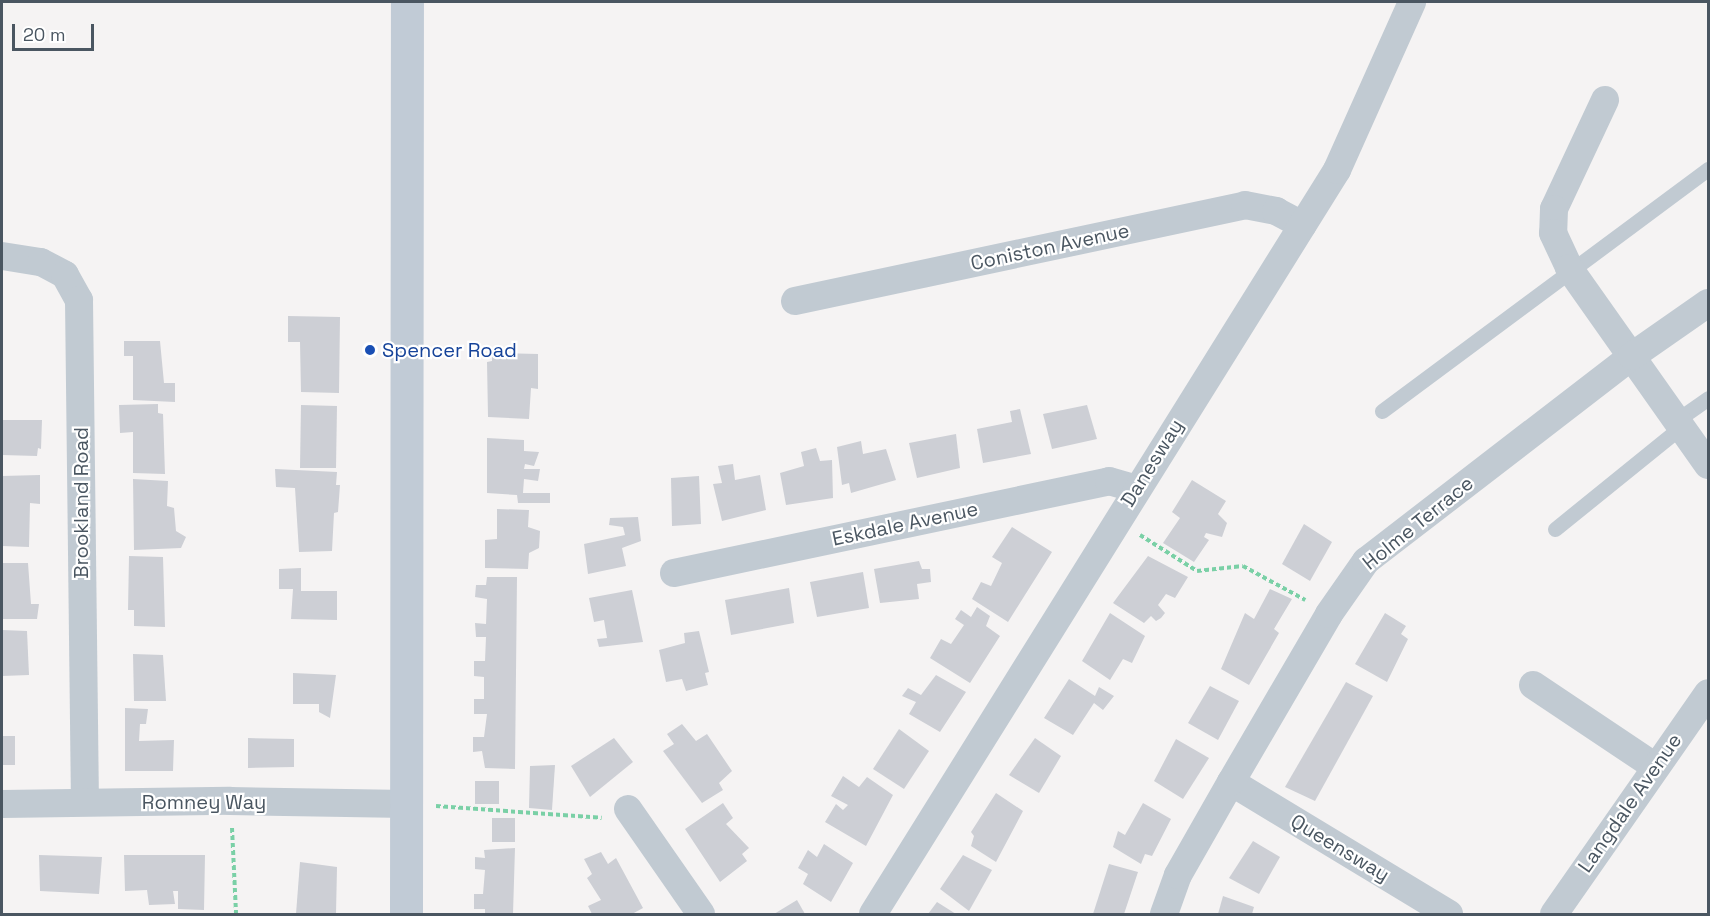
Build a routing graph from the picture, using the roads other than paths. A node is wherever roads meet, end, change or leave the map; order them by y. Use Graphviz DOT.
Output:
graph roads {
  1 [pos="408,2"];
  2 [pos="1412,2"];
  3 [pos="1605,100"];
  4 [pos="1708,169"];
  5 [pos="1302,225"];
  6 [pos="2,256"];
  7 [pos="1569,268"];
  8 [pos="795,301"];
  9 [pos="1708,303"];
  10 [pos="1632,356"];
  11 [pos="1708,398"];
  12 [pos="1382,411"];
  13 [pos="1679,423"];
  14 [pos="1708,465"];
  15 [pos="1137,489"];
  16 [pos="1555,529"];
  17 [pos="674,573"];
  18 [pos="1533,685"];
  19 [pos="1708,693"];
  20 [pos="1654,766"];
  21 [pos="1231,782"];
  22 [pos="85,802"];
  23 [pos="2,804"];
  24 [pos="407,804"];
  25 [pos="628,809"];
  26 [pos="406,915"];
  27 [pos="701,915"];
  28 [pos="873,915"];
  29 [pos="1164,915"];
  30 [pos="1449,915"];
  31 [pos="1554,915"];
  1 -- 24 [label="street"];
  2 -- 5 [label="street, Danesway"];
  3 -- 7 [label="street"];
  4 -- 7 [label="lane"];
  5 -- 8 [label="street, Coniston Avenue"];
  5 -- 15 [label="street, Danesway"];
  6 -- 22 [label="street, Brookland Road"];
  7 -- 10 [label="street"];
  7 -- 12 [label="lane"];
  9 -- 10 [label="street, Holme Terrace"];
  10 -- 13 [label="street"];
  10 -- 21 [label="street, Holme Terrace"];
  11 -- 13 [label="lane"];
  13 -- 14 [label="street"];
  13 -- 16 [label="lane"];
  15 -- 17 [label="street, Eskdale Avenue"];
  15 -- 28 [label="street, Danesway"];
  18 -- 20 [label="street"];
  19 -- 20 [label="street, Langdale Avenue"];
  20 -- 31 [label="street, Langdale Avenue"];
  21 -- 29 [label="street, Holme Terrace"];
  21 -- 30 [label="street, Queensway"];
  22 -- 23 [label="street, Romney Way"];
  22 -- 24 [label="street, Romney Way"];
  24 -- 26 [label="street"];
  25 -- 27 [label="street"];
}
